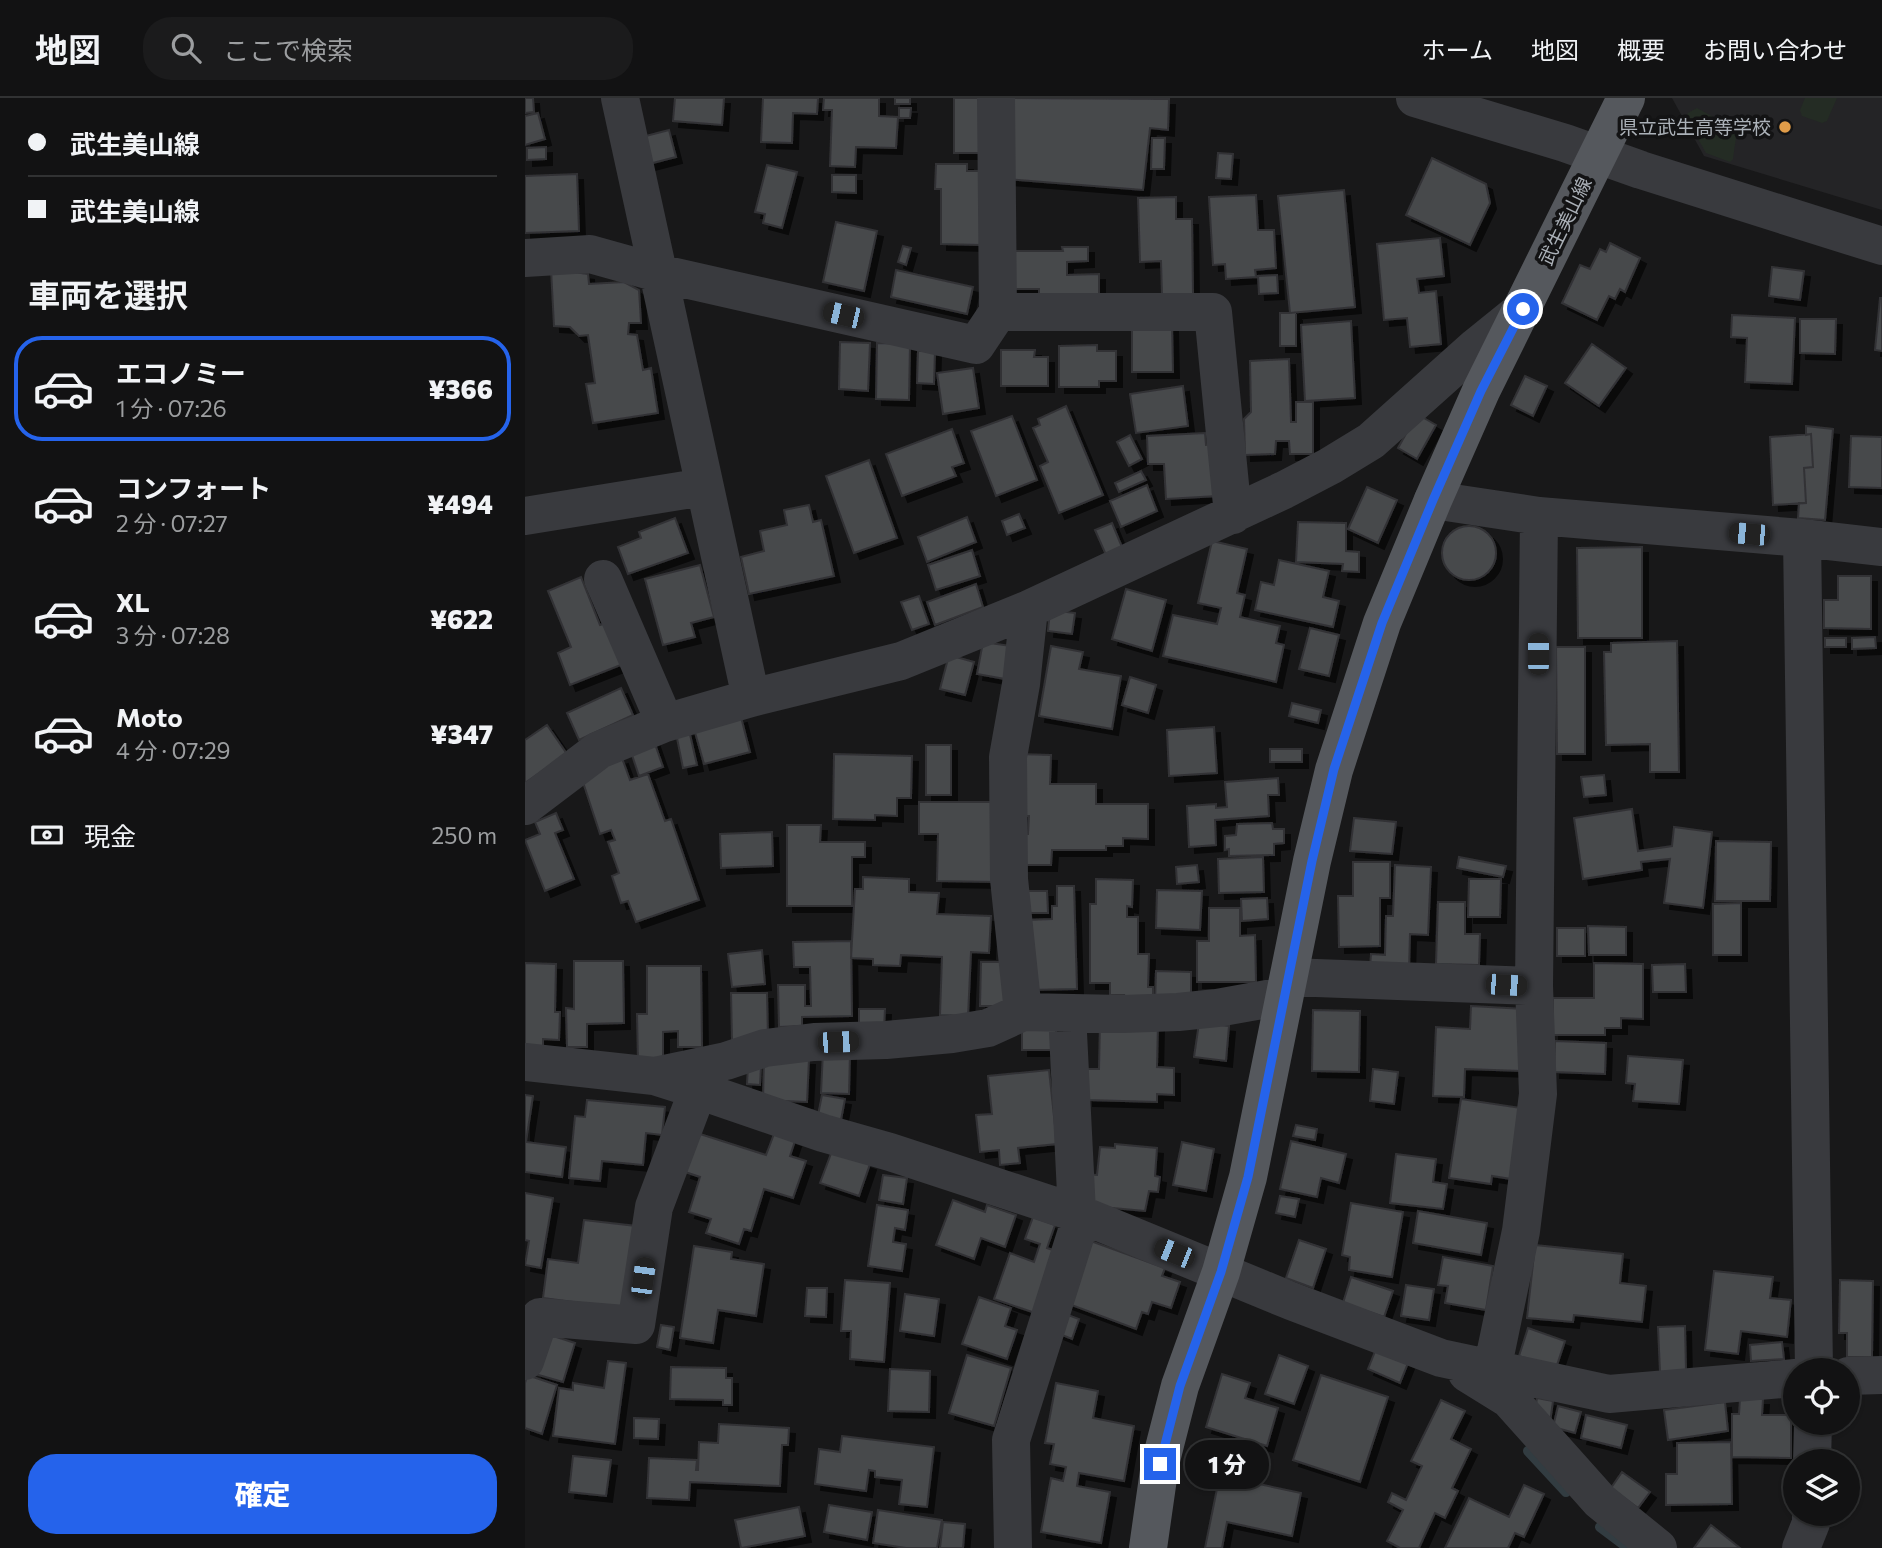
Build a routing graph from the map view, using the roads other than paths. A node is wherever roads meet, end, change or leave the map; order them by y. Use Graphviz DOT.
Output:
graph roads {
  1 [pos="620,98"];
  2 [pos="996,98"];
  3 [pos="1415,98"];
  4 [pos="1626,98"];
  5 [pos="1598,154"];
  6 [pos="1882,246"];
  7 [pos="525,258"];
  8 [pos="658,273"];
  9 [pos="1523,309"];
  10 [pos="998,312"];
  11 [pos="704,487"];
  12 [pos="1433,500"];
  13 [pos="1233,514"];
  14 [pos="525,516"];
  15 [pos="1539,516"];
  16 [pos="1802,538"];
  17 [pos="1882,547"];
  18 [pos="603,579"];
  19 [pos="1029,609"];
  20 [pos="751,698"];
  21 [pos="665,723"];
  22 [pos="525,806"];
  23 [pos="1286,986"];
  24 [pos="1534,986"];
  25 [pos="1023,1012"];
  26 [pos="1067,1013"];
  27 [pos="525,1062"];
  28 [pos="654,1076"];
  29 [pos="698,1090"];
  30 [pos="1080,1214"];
  31 [pos="1221,1272"];
  32 [pos="1441,1358"];
  33 [pos="1814,1358"];
  34 [pos="525,1361"];
  35 [pos="1492,1370"];
  36 [pos="1882,1375"];
  37 [pos="1860,1376"];
  38 [pos="1783,1379"];
  39 [pos="1810,1526"];
  40 [pos="1013,1548"];
  41 [pos="1148,1548"];
  42 [pos="1658,1548"];
  43 [pos="1801,1548"];
  1 -- 8 [label="street"];
  2 -- 10 [label="street"];
  3 -- 5 [label="street"];
  4 -- 5 [label="main road, 武生美山線"];
  5 -- 6 [label="street"];
  5 -- 9 [label="main road, 武生美山線"];
  7 -- 8 [label="street"];
  8 -- 10 [label="street"];
  8 -- 11 [label="street"];
  9 -- 12 [label="main road, 武生美山線"];
  9 -- 13 [label="street"];
  10 -- 13 [label="street"];
  11 -- 14 [label="street"];
  11 -- 20 [label="street"];
  12 -- 15 [label="street"];
  12 -- 23 [label="main road, 武生美山線"];
  13 -- 19 [label="street"];
  15 -- 16 [label="street"];
  15 -- 24 [label="street"];
  16 -- 17 [label="street"];
  16 -- 33 [label="street"];
  18 -- 21 [label="street"];
  19 -- 20 [label="street"];
  19 -- 25 [label="street"];
  20 -- 21 [label="street"];
  21 -- 22 [label="street"];
  23 -- 24 [label="street"];
  23 -- 26 [label="street"];
  23 -- 31 [label="main road, 武生美山線"];
  24 -- 35 [label="street"];
  25 -- 26 [label="street"];
  25 -- 28 [label="street"];
  26 -- 30 [label="street"];
  27 -- 28 [label="street"];
  28 -- 29 [label="street"];
  29 -- 30 [label="street"];
  29 -- 34 [label="street"];
  30 -- 31 [label="street"];
  30 -- 40 [label="street"];
  31 -- 32 [label="street"];
  31 -- 41 [label="main road, 武生美山線"];
  32 -- 35 [label="street"];
  32 -- 42 [label="street"];
  35 -- 38 [label="street"];
  36 -- 37 [label="street"];
  39 -- 43 [label="street"];
}
